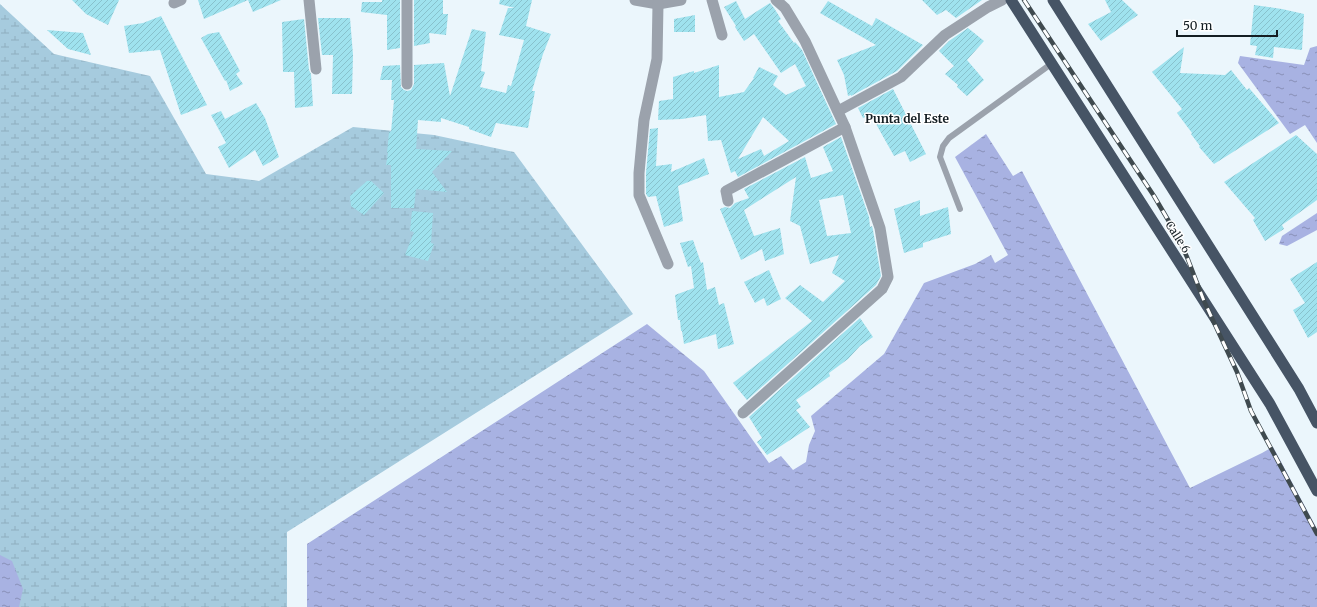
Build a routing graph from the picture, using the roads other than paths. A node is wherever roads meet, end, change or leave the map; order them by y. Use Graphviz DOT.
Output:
graph roads {
  1 [pos="308,0"];
  2 [pos="407,0"];
  3 [pos="635,0"];
  4 [pos="681,0"];
  5 [pos="712,0"];
  6 [pos="776,0"];
  7 [pos="1002,0"];
  8 [pos="1011,0"];
  9 [pos="1053,0"];
  10 [pos="658,4"];
  11 [pos="788,4"];
  12 [pos="986,4"];
  13 [pos="722,35"];
  14 [pos="1051,64"];
  15 [pos="316,68"];
  16 [pos="407,84"];
  17 [pos="838,111"];
  18 [pos="845,128"];
  19 [pos="728,201"];
  20 [pos="960,209"];
  21 [pos="668,264"];
  22 [pos="743,413"];
  23 [pos="1317,423"];
  24 [pos="1317,491"];
  1 -- 15 [label="street"];
  2 -- 16 [label="street"];
  3 -- 10 [label="street"];
  4 -- 10 [label="street"];
  5 -- 13 [label="street"];
  6 -- 11 [label="street"];
  7 -- 12 [label="street"];
  8 -- 14 [label="highway, Calle 6"];
  9 -- 23 [label="highway, Calle 6"];
  10 -- 21 [label="street"];
  11 -- 17 [label="street"];
  12 -- 17 [label="street"];
  14 -- 20 [label="lane"];
  14 -- 24 [label="highway, Calle 6"];
  17 -- 18 [label="street"];
  18 -- 19 [label="street"];
  18 -- 22 [label="street"];
}
